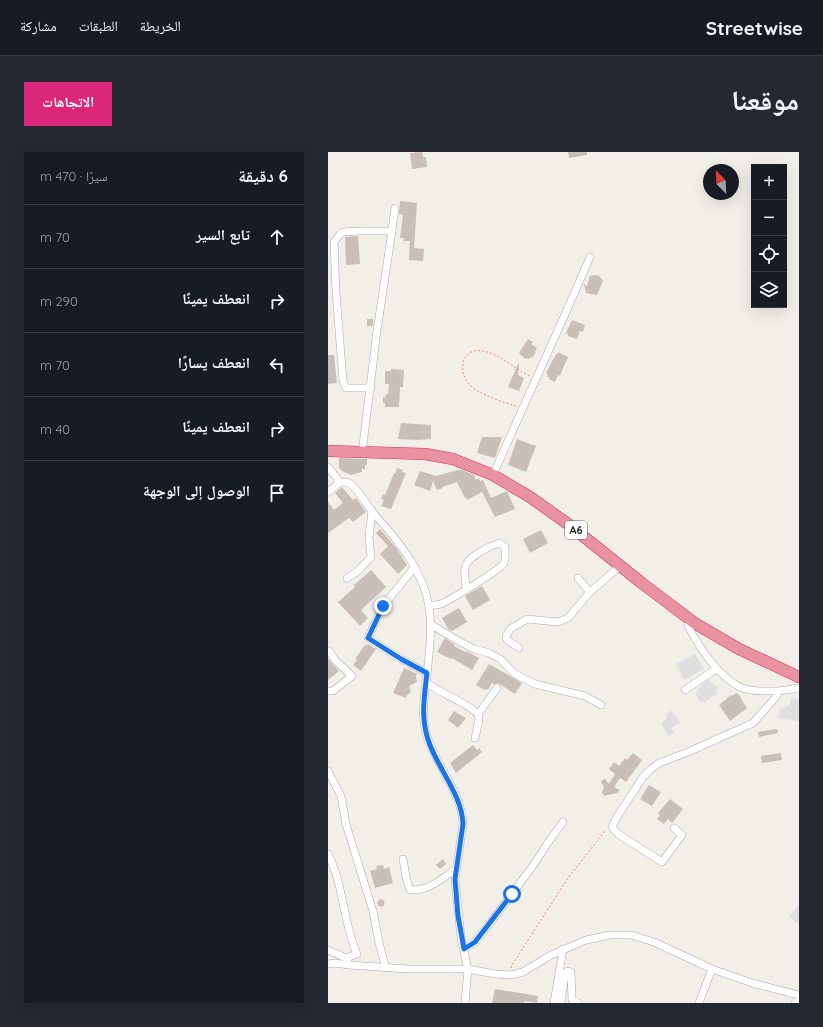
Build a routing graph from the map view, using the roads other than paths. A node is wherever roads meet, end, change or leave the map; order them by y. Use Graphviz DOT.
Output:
graph roads {
  1 [pos="394,208"];
  2 [pos="392,231"];
  3 [pos="590,257"];
  4 [pos="371,388"];
  5 [pos="328,451"];
  6 [pos="362,453"];
  7 [pos="328,467"];
  8 [pos="494,475"];
  9 [pos="340,482"];
  10 [pos="328,492"];
  11 [pos="372,511"];
  12 [pos="620,566"];
  13 [pos="414,568"];
  14 [pos="347,578"];
  15 [pos="578,578"];
  16 [pos="466,590"];
  17 [pos="590,592"];
  18 [pos="429,606"];
  19 [pos="689,619"];
  20 [pos="430,624"];
  21 [pos="519,648"];
  22 [pos="328,651"];
  23 [pos="716,668"];
  24 [pos="427,673"];
  25 [pos="799,677"];
  26 [pos="426,682"];
  27 [pos="497,688"];
  28 [pos="799,688"];
  29 [pos="684,690"];
  30 [pos="328,691"];
  31 [pos="779,691"];
  32 [pos="601,705"];
  33 [pos="478,714"];
  34 [pos="475,738"];
  35 [pos="328,771"];
  36 [pos="563,822"];
  37 [pos="674,828"];
  38 [pos="328,854"];
  39 [pos="403,859"];
  40 [pos="456,869"];
  41 [pos="464,949"];
  42 [pos="563,949"];
  43 [pos="328,950"];
  44 [pos="346,958"];
  45 [pos="328,964"];
  46 [pos="349,965"];
  47 [pos="386,968"];
  48 [pos="712,968"];
  49 [pos="468,969"];
  50 [pos="799,995"];
  51 [pos="799,1001"];
  52 [pos="464,1003"];
  53 [pos="554,1003"];
  54 [pos="561,1003"];
  55 [pos="578,1003"];
  56 [pos="700,1003"];
  57 [pos="795,1003"];
  1 -- 2 [label="street"];
  2 -- 4 [label="street"];
  2 -- 4 [label="street"];
  3 -- 8 [label="street"];
  4 -- 6 [label="street"];
  5 -- 6 [label="highway, A6"];
  6 -- 8 [label="highway, A6"];
  7 -- 9 [label="street"];
  8 -- 12 [label="highway, A6"];
  9 -- 10 [label="street"];
  9 -- 11 [label="street"];
  11 -- 13 [label="street"];
  11 -- 14 [label="street"];
  12 -- 17 [label="street"];
  12 -- 19 [label="highway, A6"];
  13 -- 18 [label="street"];
  13 -- 24 [label="street"];
  15 -- 17 [label="street"];
  16 -- 16 [label="street"];
  16 -- 18 [label="street"];
  17 -- 21 [label="street"];
  18 -- 20 [label="street"];
  19 -- 23 [label="street"];
  19 -- 25 [label="highway, A6"];
  20 -- 24 [label="street"];
  20 -- 32 [label="street"];
  22 -- 30 [label="street"];
  23 -- 29 [label="street"];
  23 -- 31 [label="street"];
  24 -- 26 [label="street"];
  26 -- 33 [label="street"];
  26 -- 40 [label="street"];
  27 -- 33 [label="street"];
  28 -- 31 [label="street"];
  31 -- 37 [label="street"];
  33 -- 34 [label="street"];
  35 -- 47 [label="street"];
  36 -- 41 [label="street"];
  38 -- 44 [label="street"];
  39 -- 40 [label="street"];
  40 -- 41 [label="street"];
  41 -- 49 [label="street"];
  42 -- 48 [label="street"];
  42 -- 49 [label="street"];
  42 -- 53 [label="street"];
  43 -- 44 [label="street"];
  44 -- 46 [label="street"];
  45 -- 46 [label="street"];
  46 -- 47 [label="street"];
  47 -- 49 [label="street"];
  48 -- 50 [label="street"];
  48 -- 56 [label="street"];
  49 -- 52 [label="street"];
  51 -- 57 [label="street"];
  54 -- 55 [label="street"];
}
